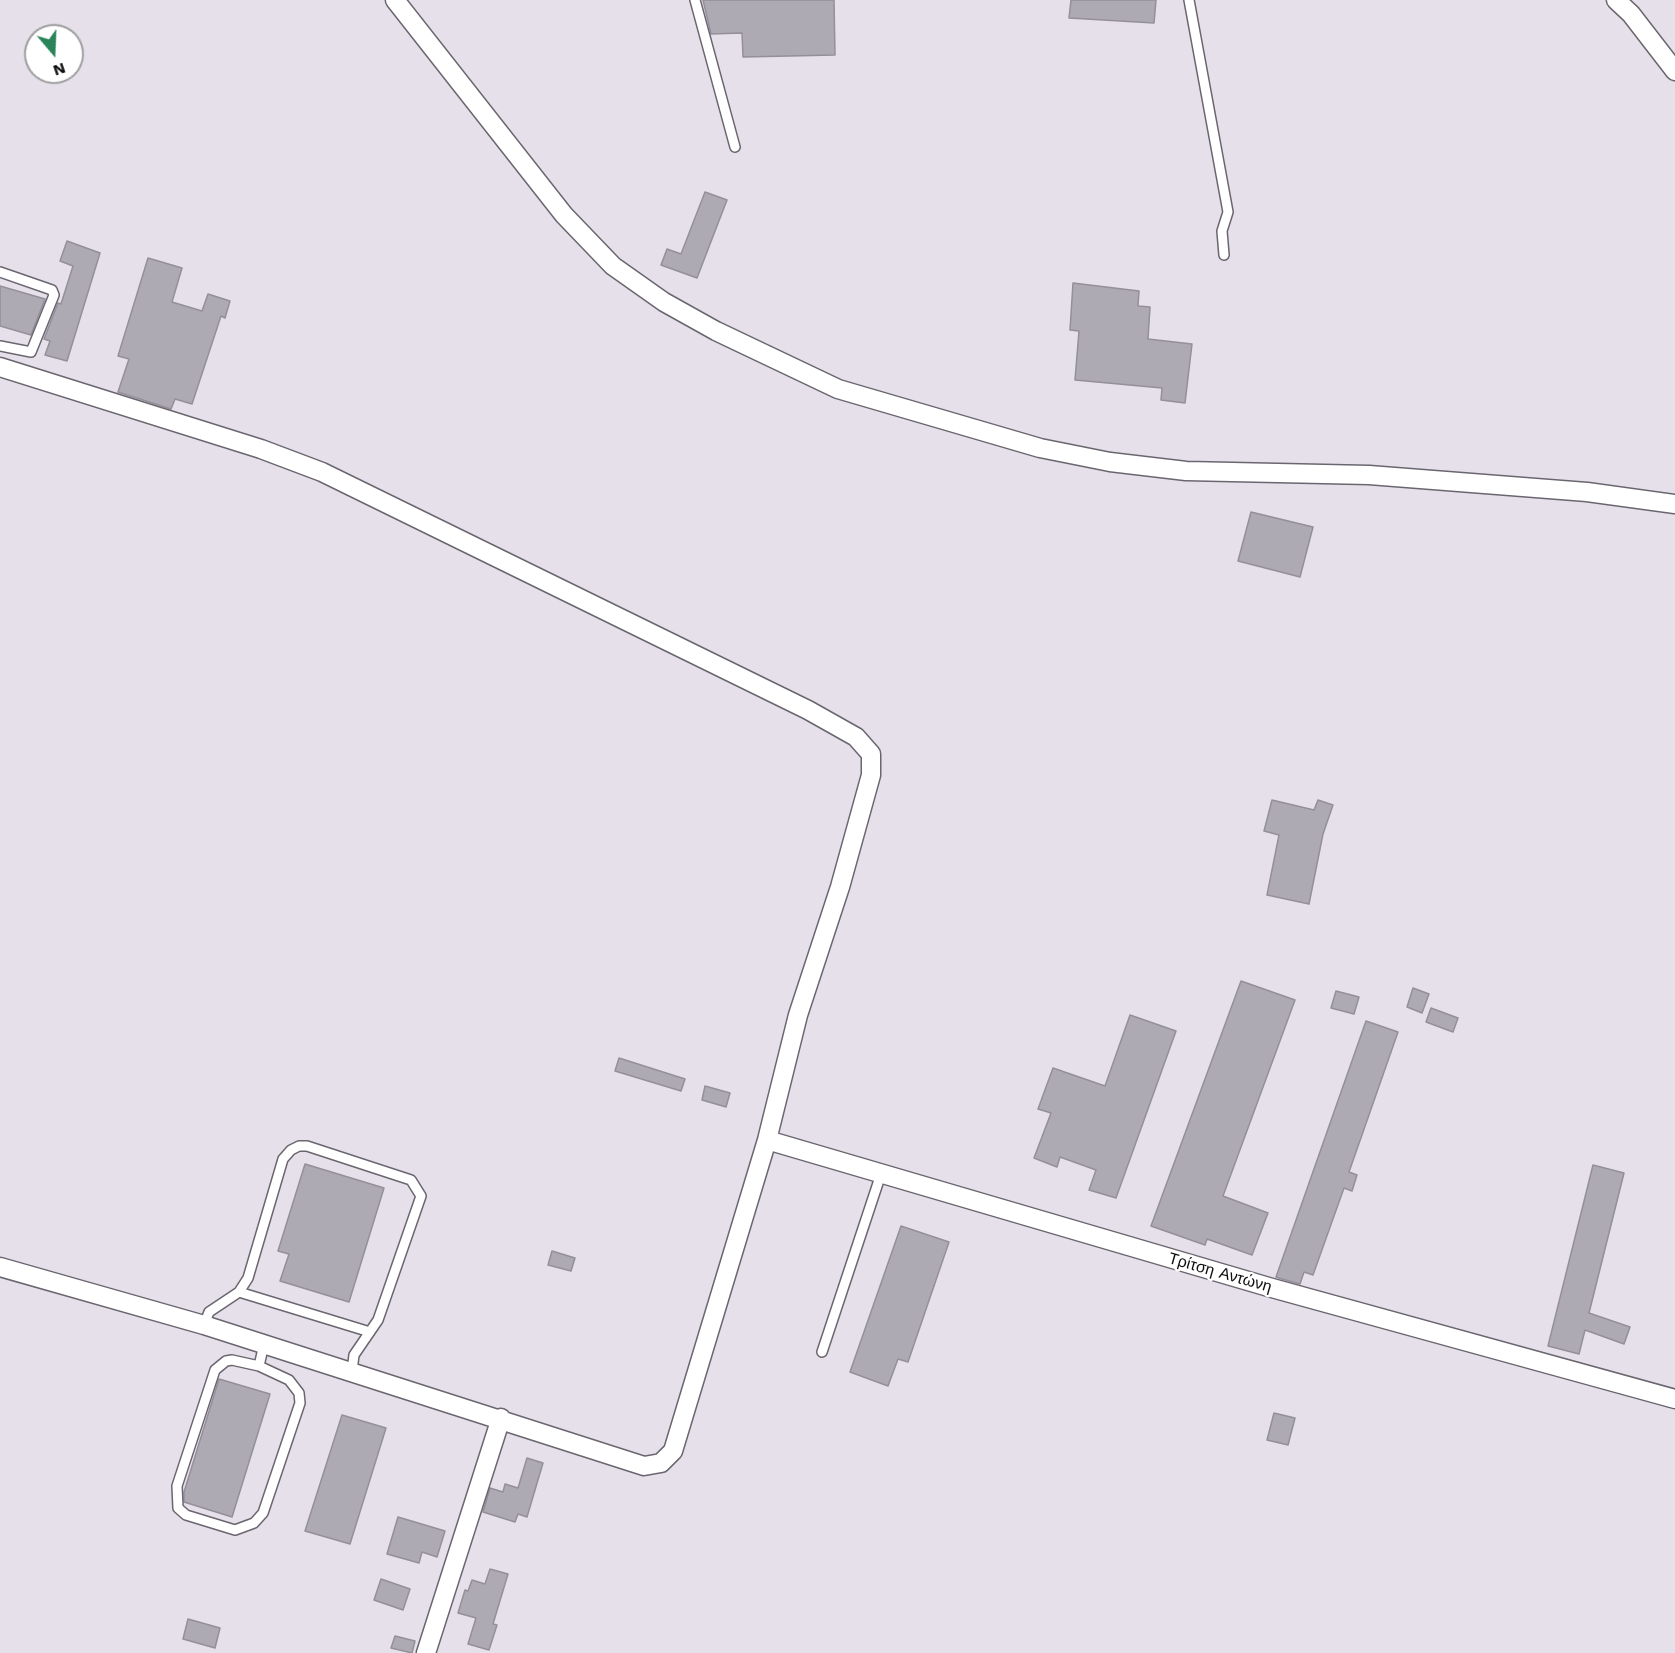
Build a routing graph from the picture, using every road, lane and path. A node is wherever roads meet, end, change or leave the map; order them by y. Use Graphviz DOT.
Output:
graph roads {
  1 [pos="395,0"];
  2 [pos="694,0"];
  3 [pos="1189,0"];
  4 [pos="1616,0"];
  5 [pos="1675,72"];
  6 [pos="735,147"];
  7 [pos="1224,255"];
  8 [pos="0,272"];
  9 [pos="0,346"];
  10 [pos="0,367"];
  11 [pos="1675,504"];
  12 [pos="767,1140"];
  13 [pos="881,1174"];
  14 [pos="0,1267"];
  15 [pos="239,1292"];
  16 [pos="204,1324"];
  17 [pos="370,1332"];
  18 [pos="264,1344"];
  19 [pos="822,1352"];
  20 [pos="259,1366"];
  21 [pos="352,1371"];
  22 [pos="1675,1399"];
  23 [pos="501,1418"];
  24 [pos="426,1653"];
  1 -- 11 [label="street"];
  2 -- 6 [label="lane"];
  3 -- 7 [label="lane"];
  4 -- 5 [label="street"];
  8 -- 9 [label="lane"];
  10 -- 12 [label="street"];
  12 -- 13 [label="street, Τρίτση Αντώνη"];
  12 -- 23 [label="street"];
  13 -- 19 [label="lane"];
  13 -- 22 [label="street, Τρίτση Αντώνη"];
  14 -- 16 [label="street"];
  15 -- 16 [label="lane"];
  15 -- 17 [label="lane"];
  15 -- 17 [label="lane"];
  16 -- 18 [label="street"];
  17 -- 21 [label="lane"];
  18 -- 20 [label="lane"];
  18 -- 21 [label="street"];
  20 -- 20 [label="lane"];
  21 -- 23 [label="street"];
  23 -- 24 [label="street"];
}
